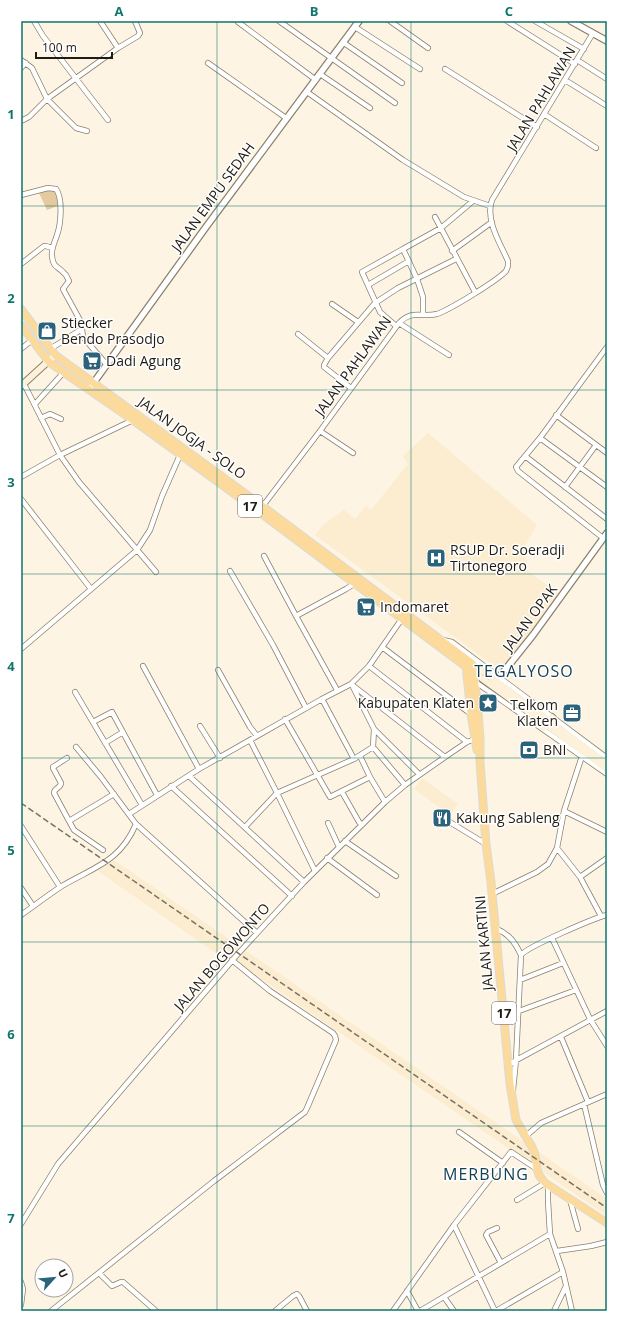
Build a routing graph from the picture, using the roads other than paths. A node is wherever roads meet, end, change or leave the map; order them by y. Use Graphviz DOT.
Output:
graph roads {
  1 [pos="34,21"];
  2 [pos="100,21"];
  3 [pos="135,21"];
  4 [pos="279,21"];
  5 [pos="359,21"];
  6 [pos="390,21"];
  7 [pos="507,21"];
  8 [pos="535,21"];
  9 [pos="571,21"];
  10 [pos="238,22"];
  11 [pos="355,27"];
  12 [pos="593,33"];
  13 [pos="607,41"];
  14 [pos="344,43"];
  15 [pos="118,48"];
  16 [pos="428,48"];
  17 [pos="584,49"];
  18 [pos="332,59"];
  19 [pos="21,60"];
  20 [pos="576,62"];
  21 [pos="26,63"];
  22 [pos="208,63"];
  23 [pos="21,68"];
  24 [pos="420,69"];
  25 [pos="445,69"];
  26 [pos="320,74"];
  27 [pos="607,78"];
  28 [pos="75,79"];
  29 [pos="316,80"];
  30 [pos="565,80"];
  31 [pos="402,83"];
  32 [pos="307,92"];
  33 [pos="47,99"];
  34 [pos="395,102"];
  35 [pos="607,106"];
  36 [pos="370,108"];
  37 [pos="544,114"];
  38 [pos="286,118"];
  39 [pos="108,120"];
  40 [pos="21,121"];
  41 [pos="537,127"];
  42 [pos="87,131"];
  43 [pos="596,148"];
  44 [pos="21,195"];
  45 [pos="473,202"];
  46 [pos="490,206"];
  47 [pos="434,217"];
  48 [pos="492,222"];
  49 [pos="441,228"];
  50 [pos="52,248"];
  51 [pos="403,249"];
  52 [pos="452,251"];
  53 [pos="456,259"];
  54 [pos="409,261"];
  55 [pos="21,264"];
  56 [pos="417,279"];
  57 [pos="368,285"];
  58 [pos="475,292"];
  59 [pos="375,303"];
  60 [pos="332,304"];
  61 [pos="21,309"];
  62 [pos="424,314"];
  63 [pos="358,322"];
  64 [pos="397,324"];
  65 [pos="21,325"];
  66 [pos="82,329"];
  67 [pos="298,334"];
  68 [pos="32,340"];
  69 [pos="607,347"];
  70 [pos="21,349"];
  71 [pos="50,349"];
  72 [pos="55,355"];
  73 [pos="449,355"];
  74 [pos="328,358"];
  75 [pos="49,362"];
  76 [pos="107,365"];
  77 [pos="64,372"];
  78 [pos="94,383"];
  79 [pos="23,385"];
  80 [pos="351,388"];
  81 [pos="89,390"];
  82 [pos="35,404"];
  83 [pos="556,416"];
  84 [pos="41,418"];
  85 [pos="60,419"];
  86 [pos="133,420"];
  87 [pos="320,431"];
  88 [pos="540,438"];
  89 [pos="596,445"];
  90 [pos="607,453"];
  91 [pos="353,454"];
  92 [pos="60,455"];
  93 [pos="180,455"];
  94 [pos="525,456"];
  95 [pos="580,468"];
  96 [pos="21,477"];
  97 [pos="564,487"];
  98 [pos="607,487"];
  99 [pos="21,499"];
  100 [pos="260,509"];
  101 [pos="607,519"];
  102 [pos="607,533"];
  103 [pos="603,538"];
  104 [pos="138,550"];
  105 [pos="264,556"];
  106 [pos="230,571"];
  107 [pos="156,572"];
  108 [pos="356,581"];
  109 [pos="91,589"];
  110 [pos="296,616"];
  111 [pos="401,620"];
  112 [pos="442,640"];
  113 [pos="22,647"];
  114 [pos="382,647"];
  115 [pos="466,663"];
  116 [pos="473,664"];
  117 [pos="143,666"];
  118 [pos="369,666"];
  119 [pos="218,670"];
  120 [pos="472,672"];
  121 [pos="470,682"];
  122 [pos="496,682"];
  123 [pos="352,684"];
  124 [pos="337,690"];
  125 [pos="75,692"];
  126 [pos="322,699"];
  127 [pos="530,707"];
  128 [pos="306,708"];
  129 [pos="471,714"];
  130 [pos="286,719"];
  131 [pos="93,722"];
  132 [pos="547,722"];
  133 [pos="200,726"];
  134 [pos="374,729"];
  135 [pos="123,732"];
  136 [pos="257,736"];
  137 [pos="475,739"];
  138 [pos="250,740"];
  139 [pos="467,742"];
  140 [pos="105,743"];
  141 [pos="76,747"];
  142 [pos="373,747"];
  143 [pos="583,752"];
  144 [pos="360,756"];
  145 [pos="444,757"];
  146 [pos="67,758"];
  147 [pos="220,758"];
  148 [pos="607,758"];
  149 [pos="354,759"];
  150 [pos="480,762"];
  151 [pos="607,764"];
  152 [pos="199,769"];
  153 [pos="607,769"];
  154 [pos="419,774"];
  155 [pos="607,774"];
  156 [pos="318,775"];
  157 [pos="189,776"];
  158 [pos="370,777"];
  159 [pos="405,785"];
  160 [pos="171,786"];
  161 [pos="342,792"];
  162 [pos="277,793"];
  163 [pos="114,794"];
  164 [pos="157,795"];
  165 [pos="385,802"];
  166 [pos="142,805"];
  167 [pos="564,811"];
  168 [pos="129,814"];
  169 [pos="69,821"];
  170 [pos="448,821"];
  171 [pos="328,823"];
  172 [pos="136,824"];
  173 [pos="362,825"];
  174 [pos="21,826"];
  175 [pos="245,827"];
  176 [pos="606,829"];
  177 [pos="345,841"];
  178 [pos="486,844"];
  179 [pos="339,847"];
  180 [pos="557,848"];
  181 [pos="103,850"];
  182 [pos="327,858"];
  183 [pos="607,858"];
  184 [pos="315,871"];
  185 [pos="396,876"];
  186 [pos="580,877"];
  187 [pos="304,882"];
  188 [pos="21,888"];
  189 [pos="60,888"];
  190 [pos="492,894"];
  191 [pos="377,895"];
  192 [pos="292,896"];
  193 [pos="33,906"];
  194 [pos="21,915"];
  195 [pos="607,915"];
  196 [pos="601,916"];
  197 [pos="495,928"];
  198 [pos="257,933"];
  199 [pos="552,938"];
  200 [pos="521,955"];
  201 [pos="232,960"];
  202 [pos="563,963"];
  203 [pos="520,980"];
  204 [pos="576,990"];
  205 [pos="519,1011"];
  206 [pos="607,1011"];
  207 [pos="504,1013"];
  208 [pos="590,1020"];
  209 [pos="560,1037"];
  210 [pos="607,1046"];
  211 [pos="516,1060"];
  212 [pos="509,1064"];
  213 [pos="607,1094"];
  214 [pos="512,1097"];
  215 [pos="586,1103"];
  216 [pos="458,1132"];
  217 [pos="526,1136"];
  218 [pos="503,1163"];
  219 [pos="536,1169"];
  220 [pos="546,1184"];
  221 [pos="607,1193"];
  222 [pos="570,1199"];
  223 [pos="517,1200"];
  224 [pos="607,1223"];
  225 [pos="21,1224"];
  226 [pos="454,1225"];
  227 [pos="497,1228"];
  228 [pos="578,1229"];
  229 [pos="550,1234"];
  230 [pos="607,1242"];
  231 [pos="557,1251"];
  232 [pos="501,1263"];
  233 [pos="563,1272"];
  234 [pos="99,1273"];
  235 [pos="479,1277"];
  236 [pos="21,1282"];
  237 [pos="566,1286"];
  238 [pos="407,1291"];
  239 [pos="444,1297"];
  240 [pos="21,1305"];
  241 [pos="51,1311"];
  242 [pos="156,1311"];
  243 [pos="275,1311"];
  244 [pos="307,1311"];
  245 [pos="392,1311"];
  246 [pos="419,1311"];
  247 [pos="454,1311"];
  248 [pos="495,1311"];
  249 [pos="554,1311"];
  250 [pos="572,1311"];
  1 -- 28 [label="street"];
  2 -- 15 [label="street"];
  3 -- 15 [label="street"];
  4 -- 18 [label="street"];
  5 -- 11 [label="street, JALAN EMPU SEDAH"];
  6 -- 16 [label="street"];
  7 -- 20 [label="street"];
  8 -- 17 [label="street"];
  9 -- 12 [label="street"];
  10 -- 29 [label="street"];
  11 -- 14 [label="street, JALAN EMPU SEDAH"];
  11 -- 24 [label="street"];
  12 -- 13 [label="street"];
  12 -- 17 [label="street, JALAN PAHLAWAN"];
  14 -- 18 [label="street, JALAN EMPU SEDAH"];
  14 -- 31 [label="street"];
  15 -- 28 [label="street"];
  17 -- 20 [label="street, JALAN PAHLAWAN"];
  18 -- 26 [label="street, JALAN EMPU SEDAH"];
  18 -- 34 [label="street"];
  19 -- 21 [label="street"];
  20 -- 27 [label="street"];
  20 -- 30 [label="street, JALAN PAHLAWAN"];
  21 -- 23 [label="street"];
  21 -- 33 [label="street"];
  22 -- 38 [label="street"];
  25 -- 41 [label="street"];
  26 -- 29 [label="street, JALAN EMPU SEDAH"];
  26 -- 36 [label="street"];
  28 -- 33 [label="street"];
  28 -- 39 [label="street"];
  29 -- 32 [label="street, JALAN EMPU SEDAH"];
  30 -- 35 [label="street"];
  30 -- 37 [label="street, JALAN PAHLAWAN"];
  32 -- 38 [label="street, JALAN EMPU SEDAH"];
  32 -- 45 [label="street"];
  33 -- 40 [label="street"];
  33 -- 42 [label="street"];
  37 -- 41 [label="street, JALAN PAHLAWAN"];
  37 -- 43 [label="street"];
  38 -- 76 [label="street, JALAN EMPU SEDAH"];
  41 -- 46 [label="street, JALAN PAHLAWAN"];
  44 -- 50 [label="street"];
  45 -- 46 [label="street"];
  45 -- 49 [label="street"];
  46 -- 48 [label="street, JALAN PAHLAWAN"];
  47 -- 49 [label="street"];
  48 -- 52 [label="street"];
  48 -- 58 [label="street, JALAN PAHLAWAN"];
  49 -- 51 [label="street"];
  49 -- 52 [label="street"];
  50 -- 55 [label="street"];
  50 -- 66 [label="street"];
  51 -- 54 [label="street"];
  51 -- 57 [label="street"];
  52 -- 53 [label="street"];
  53 -- 56 [label="street"];
  53 -- 58 [label="street"];
  54 -- 56 [label="street"];
  54 -- 57 [label="street"];
  56 -- 59 [label="street"];
  56 -- 62 [label="street"];
  57 -- 59 [label="street"];
  58 -- 62 [label="street, JALAN PAHLAWAN"];
  59 -- 63 [label="street"];
  59 -- 64 [label="street"];
  60 -- 63 [label="street"];
  61 -- 71 [label="highway, JALAN JOGJA - SOLO / 17"];
  62 -- 64 [label="street, JALAN PAHLAWAN"];
  63 -- 74 [label="street"];
  64 -- 73 [label="street"];
  64 -- 80 [label="street, JALAN PAHLAWAN"];
  65 -- 68 [label="highway, JALAN JOGJA - SOLO / 17"];
  66 -- 71 [label="street"];
  66 -- 76 [label="street"];
  67 -- 74 [label="street"];
  68 -- 70 [label="street"];
  68 -- 75 [label="highway, JALAN JOGJA - SOLO / 17"];
  69 -- 83 [label="street"];
  71 -- 72 [label="highway, JALAN JOGJA - SOLO / 17"];
  72 -- 75 [label="main road"];
  72 -- 78 [label="highway, JALAN JOGJA - SOLO / 17"];
  74 -- 80 [label="street"];
  75 -- 77 [label="highway, JALAN JOGJA - SOLO / 17"];
  75 -- 79 [label="main road"];
  76 -- 78 [label="street, JALAN EMPU SEDAH"];
  77 -- 81 [label="highway, JALAN JOGJA - SOLO / 17"];
  77 -- 82 [label="street"];
  78 -- 81 [label="street, JALAN EMPU SEDAH"];
  78 -- 100 [label="highway, JALAN JOGJA - SOLO / 17"];
  79 -- 82 [label="street"];
  80 -- 87 [label="street, JALAN PAHLAWAN"];
  81 -- 86 [label="highway, JALAN JOGJA - SOLO / 17"];
  82 -- 84 [label="street"];
  83 -- 88 [label="street"];
  83 -- 89 [label="street"];
  84 -- 85 [label="street"];
  84 -- 92 [label="street"];
  86 -- 92 [label="street"];
  86 -- 93 [label="highway, JALAN JOGJA - SOLO / 17"];
  87 -- 91 [label="street"];
  87 -- 100 [label="street, JALAN PAHLAWAN"];
  88 -- 94 [label="street"];
  88 -- 95 [label="street"];
  89 -- 90 [label="street"];
  89 -- 95 [label="street"];
  92 -- 96 [label="street"];
  92 -- 104 [label="street"];
  93 -- 100 [label="highway, JALAN JOGJA - SOLO / 17"];
  93 -- 104 [label="street"];
  94 -- 97 [label="street"];
  94 -- 103 [label="street"];
  95 -- 97 [label="street"];
  95 -- 98 [label="street"];
  97 -- 101 [label="street"];
  99 -- 109 [label="street"];
  100 -- 108 [label="highway, JALAN JOGJA - SOLO / 17"];
  102 -- 103 [label="street, JALAN OPAK"];
  103 -- 122 [label="street, JALAN OPAK"];
  104 -- 107 [label="street"];
  104 -- 109 [label="street"];
  105 -- 110 [label="street"];
  106 -- 128 [label="street"];
  108 -- 110 [label="street"];
  108 -- 111 [label="highway, JALAN JOGJA - SOLO / 17"];
  108 -- 112 [label="highway, JALAN JOGJA - SOLO / 17"];
  109 -- 113 [label="street"];
  110 -- 124 [label="street"];
  111 -- 114 [label="street"];
  111 -- 115 [label="highway, JALAN JOGJA - SOLO / 17"];
  112 -- 115 [label="highway, JALAN JOGJA - SOLO / 17"];
  112 -- 122 [label="street"];
  114 -- 118 [label="street"];
  114 -- 129 [label="street"];
  115 -- 116 [label="highway, JALAN JOGJA - SOLO / 17"];
  115 -- 120 [label="highway, JALAN JOGJA - SOLO / 17"];
  115 -- 121 [label="highway, 17"];
  116 -- 120 [label="highway, 17"];
  116 -- 122 [label="main road"];
  117 -- 152 [label="street"];
  118 -- 123 [label="street"];
  118 -- 139 [label="street"];
  119 -- 136 [label="street"];
  120 -- 121 [label="highway, 17"];
  120 -- 122 [label="main road"];
  121 -- 129 [label="highway, JALAN KARTINI / 17"];
  121 -- 132 [label="street"];
  121 -- 150 [label="highway, JALAN KARTINI / 17"];
  122 -- 127 [label="main road"];
  122 -- 127 [label="street"];
  123 -- 124 [label="street"];
  123 -- 134 [label="street"];
  123 -- 145 [label="street"];
  124 -- 126 [label="street"];
  125 -- 131 [label="street"];
  126 -- 128 [label="street"];
  126 -- 149 [label="street"];
  127 -- 132 [label="main road"];
  127 -- 132 [label="street"];
  128 -- 130 [label="street"];
  129 -- 137 [label="highway, JALAN KARTINI / 17"];
  130 -- 136 [label="street"];
  130 -- 156 [label="street"];
  131 -- 135 [label="street"];
  131 -- 140 [label="street"];
  132 -- 143 [label="main road"];
  132 -- 148 [label="street"];
  133 -- 147 [label="street"];
  134 -- 142 [label="street"];
  134 -- 154 [label="street"];
  135 -- 140 [label="street"];
  135 -- 164 [label="street"];
  136 -- 138 [label="street"];
  137 -- 139 [label="street, JALAN BOGOWONTO"];
  137 -- 150 [label="highway, JALAN KARTINI / 17"];
  138 -- 147 [label="street"];
  138 -- 162 [label="street"];
  139 -- 145 [label="street, JALAN BOGOWONTO"];
  140 -- 166 [label="street"];
  141 -- 163 [label="street"];
  142 -- 144 [label="street"];
  142 -- 159 [label="street"];
  143 -- 151 [label="main road"];
  143 -- 153 [label="main road"];
  143 -- 155 [label="street"];
  143 -- 167 [label="street"];
  144 -- 149 [label="street"];
  144 -- 158 [label="street"];
  145 -- 154 [label="street, JALAN BOGOWONTO"];
  146 -- 169 [label="street"];
  147 -- 152 [label="street"];
  149 -- 156 [label="street"];
  150 -- 178 [label="highway, JALAN KARTINI / 17"];
  152 -- 157 [label="street"];
  154 -- 159 [label="street, JALAN BOGOWONTO"];
  156 -- 161 [label="street"];
  156 -- 162 [label="street"];
  157 -- 160 [label="street"];
  157 -- 175 [label="street"];
  158 -- 161 [label="street"];
  158 -- 165 [label="street"];
  159 -- 165 [label="street, JALAN BOGOWONTO"];
  160 -- 164 [label="street"];
  160 -- 192 [label="street"];
  161 -- 173 [label="street"];
  162 -- 175 [label="street"];
  162 -- 184 [label="street"];
  163 -- 168 [label="street"];
  163 -- 169 [label="street"];
  164 -- 166 [label="street"];
  165 -- 173 [label="street, JALAN BOGOWONTO"];
  166 -- 168 [label="street"];
  167 -- 176 [label="street"];
  167 -- 180 [label="street"];
  168 -- 172 [label="street"];
  169 -- 181 [label="street"];
  170 -- 178 [label="street"];
  171 -- 179 [label="street"];
  172 -- 189 [label="street"];
  172 -- 198 [label="street"];
  173 -- 177 [label="street, JALAN BOGOWONTO"];
  174 -- 189 [label="street"];
  175 -- 187 [label="street"];
  177 -- 179 [label="street, JALAN BOGOWONTO"];
  177 -- 185 [label="street"];
  178 -- 190 [label="highway, JALAN KARTINI / 17"];
  179 -- 182 [label="street, JALAN BOGOWONTO"];
  180 -- 186 [label="street"];
  180 -- 190 [label="street"];
  182 -- 184 [label="street, JALAN BOGOWONTO"];
  182 -- 191 [label="street"];
  183 -- 186 [label="street"];
  184 -- 187 [label="street, JALAN BOGOWONTO"];
  186 -- 196 [label="street"];
  187 -- 192 [label="street, JALAN BOGOWONTO"];
  188 -- 193 [label="street"];
  189 -- 193 [label="street"];
  190 -- 197 [label="highway, JALAN KARTINI / 17"];
  192 -- 198 [label="street, JALAN BOGOWONTO"];
  193 -- 194 [label="street"];
  195 -- 196 [label="street"];
  196 -- 199 [label="street"];
  197 -- 200 [label="street"];
  197 -- 207 [label="highway, JALAN KARTINI / 17"];
  198 -- 201 [label="street, JALAN BOGOWONTO"];
  199 -- 200 [label="street"];
  199 -- 202 [label="street"];
  200 -- 203 [label="street"];
  201 -- 225 [label="street, JALAN BOGOWONTO"];
  201 -- 234 [label="street"];
  202 -- 203 [label="street"];
  202 -- 204 [label="street"];
  203 -- 205 [label="street"];
  204 -- 205 [label="street"];
  204 -- 208 [label="street"];
  205 -- 207 [label="street"];
  205 -- 211 [label="street"];
  206 -- 208 [label="street"];
  207 -- 212 [label="highway, JALAN KARTINI / 17"];
  208 -- 209 [label="street"];
  208 -- 210 [label="street"];
  209 -- 211 [label="street"];
  209 -- 215 [label="street"];
  211 -- 212 [label="street"];
  211 -- 214 [label="street"];
  212 -- 214 [label="highway, JALAN KARTINI / 17"];
  213 -- 215 [label="street"];
  214 -- 217 [label="highway, JALAN KARTINI / 17"];
  215 -- 217 [label="street"];
  215 -- 221 [label="street"];
  216 -- 218 [label="street"];
  217 -- 219 [label="highway, JALAN KARTINI / 17"];
  218 -- 219 [label="street"];
  218 -- 226 [label="street"];
  219 -- 220 [label="highway, JALAN KARTINI / 17"];
  220 -- 222 [label="highway, JALAN KARTINI / 17"];
  220 -- 223 [label="street"];
  220 -- 229 [label="street"];
  222 -- 224 [label="highway, JALAN KARTINI / 17"];
  222 -- 228 [label="street"];
  226 -- 235 [label="street"];
  226 -- 238 [label="street"];
  227 -- 232 [label="street"];
  229 -- 231 [label="street"];
  229 -- 232 [label="street"];
  230 -- 231 [label="street"];
  231 -- 233 [label="street"];
  232 -- 235 [label="street"];
  233 -- 237 [label="street"];
  233 -- 248 [label="street"];
  234 -- 241 [label="street"];
  234 -- 242 [label="street"];
  235 -- 239 [label="street"];
  235 -- 248 [label="street"];
  236 -- 240 [label="street"];
  237 -- 249 [label="street"];
  237 -- 250 [label="street"];
  238 -- 245 [label="street"];
  238 -- 246 [label="street"];
  239 -- 246 [label="street"];
  239 -- 247 [label="street"];
  243 -- 244 [label="street"];
}
